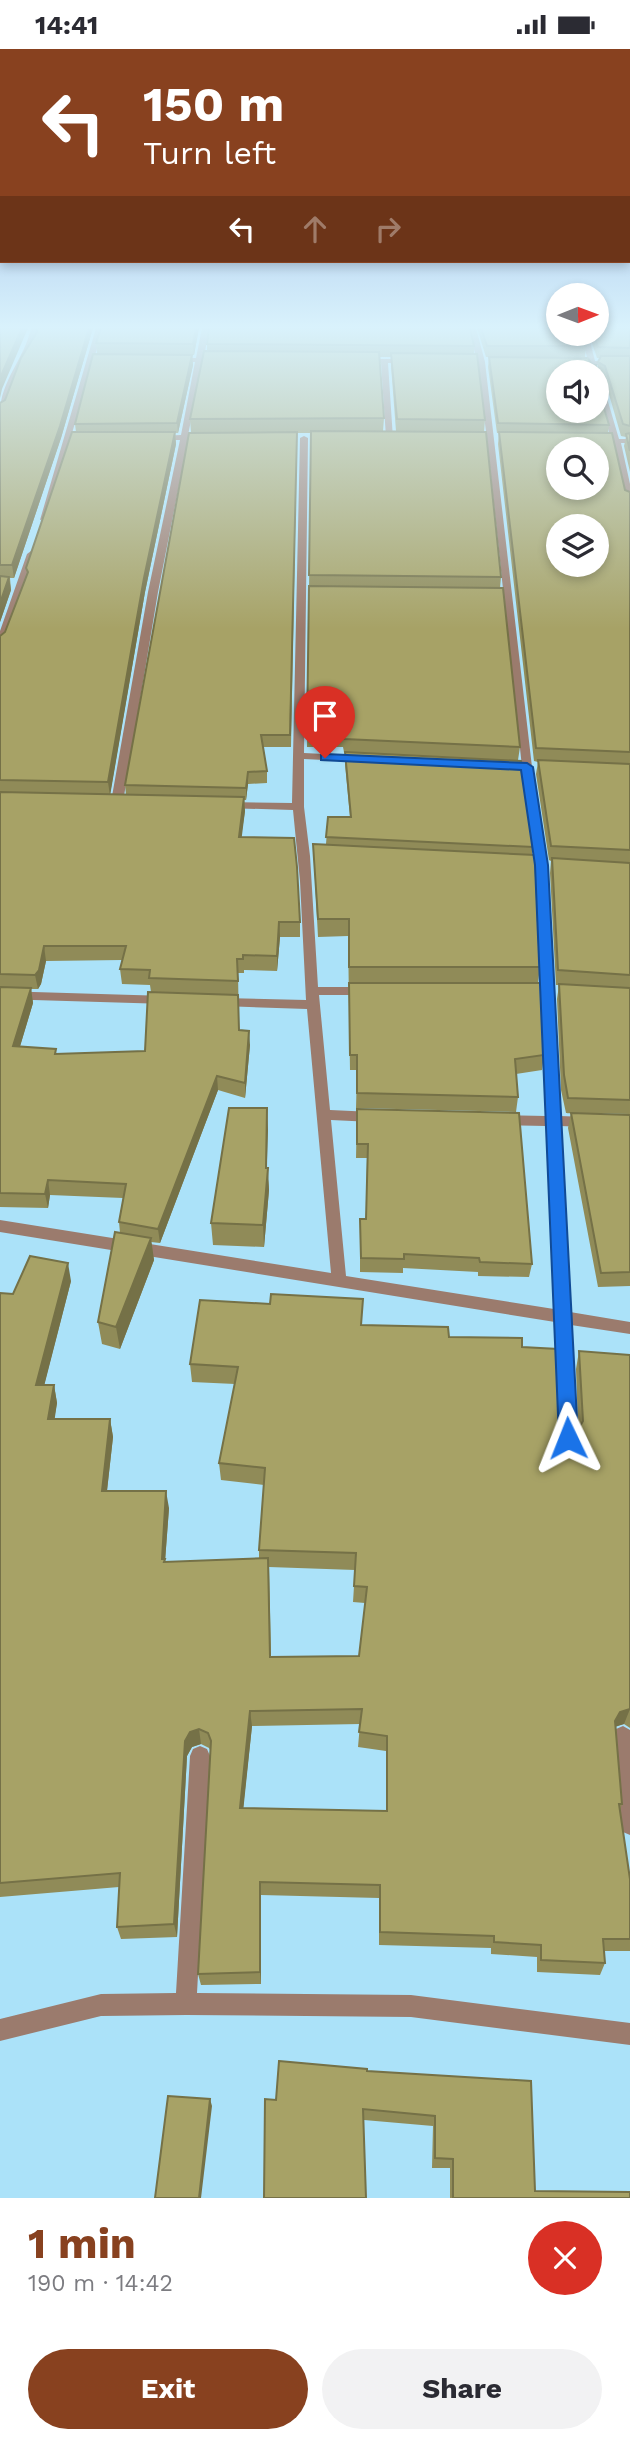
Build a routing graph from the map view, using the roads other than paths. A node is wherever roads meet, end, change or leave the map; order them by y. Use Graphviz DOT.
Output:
graph roads {
  1 [pos="71,428"];
  2 [pos="186,428"];
  3 [pos="389,428"];
  4 [pos="490,428"];
  5 [pos="612,428"];
  6 [pos="184,437"];
  7 [pos="210,437"];
  8 [pos="378,437"];
  9 [pos="390,437"];
  10 [pos="403,437"];
  11 [pos="145,438"];
  12 [pos="290,438"];
  13 [pos="68,439"];
  14 [pos="81,439"];
  15 [pos="479,439"];
  16 [pos="491,439"];
  17 [pos="505,439"];
  18 [pos="609,441"];
  19 [pos="616,441"];
  20 [pos="630,441"];
  21 [pos="630,502"];
  22 [pos="39,531"];
  23 [pos="34,545"];
  24 [pos="302,593"];
  25 [pos="316,593"];
  26 [pos="495,595"];
  27 [pos="509,595"];
  28 [pos="0,645"];
  29 [pos="300,757"];
  30 [pos="380,760"];
  31 [pos="514,766"];
  32 [pos="527,767"];
  33 [pos="540,767"];
  34 [pos="104,802"];
  35 [pos="117,802"];
  36 [pos="131,802"];
  37 [pos="215,805"];
  38 [pos="298,807"];
  39 [pos="306,854"];
  40 [pos="320,855"];
  41 [pos="381,991"];
  42 [pos="0,995"];
  43 [pos="313,998"];
  44 [pos="179,1000"];
  45 [pos="206,1001"];
  46 [pos="326,1115"];
  47 [pos="393,1117"];
  48 [pos="486,1120"];
  49 [pos="553,1122"];
  50 [pos="604,1122"];
  51 [pos="0,1226"];
  52 [pos="339,1282"];
  53 [pos="564,1317"];
  54 [pos="630,1328"];
  55 [pos="568,1438"];
  56 [pos="624,1736"];
  57 [pos="200,1756"];
  58 [pos="630,1825"];
  59 [pos="186,2004"];
  60 [pos="0,2030"];
  61 [pos="630,2033"];
  1 -- 13 [label="street"];
  2 -- 6 [label="street"];
  3 -- 9 [label="street"];
  4 -- 16 [label="street"];
  5 -- 19 [label="street"];
  6 -- 7 [label="street"];
  6 -- 11 [label="street"];
  6 -- 35 [label="street"];
  8 -- 9 [label="street"];
  9 -- 10 [label="street"];
  12 -- 24 [label="street"];
  13 -- 14 [label="street"];
  13 -- 22 [label="street"];
  15 -- 16 [label="street"];
  16 -- 17 [label="street"];
  16 -- 27 [label="street"];
  18 -- 19 [label="street"];
  19 -- 20 [label="street"];
  19 -- 21 [label="street"];
  23 -- 28 [label="street"];
  24 -- 25 [label="street"];
  24 -- 29 [label="street"];
  26 -- 27 [label="street"];
  27 -- 32 [label="street"];
  29 -- 30 [label="street"];
  29 -- 38 [label="street"];
  31 -- 32 [label="street"];
  32 -- 33 [label="street"];
  32 -- 49 [label="street"];
  34 -- 35 [label="street"];
  35 -- 36 [label="street"];
  37 -- 38 [label="street"];
  38 -- 39 [label="street"];
  39 -- 40 [label="street"];
  39 -- 43 [label="street"];
  41 -- 43 [label="street"];
  42 -- 44 [label="street"];
  43 -- 45 [label="street"];
  43 -- 46 [label="street"];
  46 -- 47 [label="street"];
  46 -- 52 [label="street"];
  48 -- 49 [label="street"];
  49 -- 50 [label="street"];
  49 -- 53 [label="street"];
  51 -- 52 [label="street"];
  52 -- 53 [label="street"];
  53 -- 54 [label="street"];
  53 -- 55 [label="street"];
  56 -- 58 [label="street"];
  57 -- 59 [label="street"];
  59 -- 60 [label="street"];
  59 -- 61 [label="street"];
}
